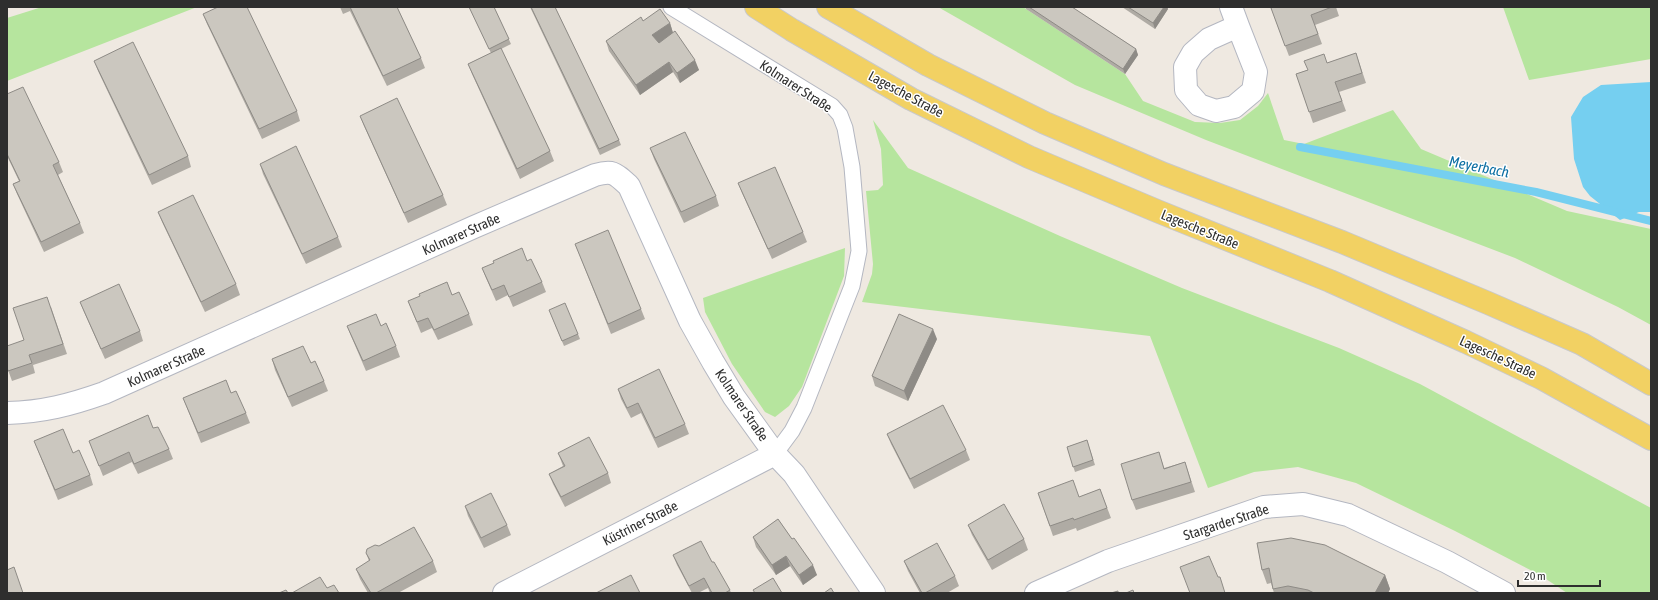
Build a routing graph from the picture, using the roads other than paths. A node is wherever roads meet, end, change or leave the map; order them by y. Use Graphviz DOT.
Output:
graph roads {
  1 [pos="671,7"];
  2 [pos="756,7"];
  3 [pos="828,7"];
  4 [pos="1651,384"];
  5 [pos="7,414"];
  6 [pos="1651,439"];
  7 [pos="775,454"];
  8 [pos="504,593"];
  9 [pos="874,593"];
  10 [pos="1036,593"];
  11 [pos="1504,593"];
  1 -- 7 [label="lane, Kolmarer Straße"];
  2 -- 6 [label="main road, Lagesche Straße"];
  3 -- 4 [label="main road"];
  5 -- 7 [label="street, Kolmarer Straße"];
  7 -- 8 [label="street, Küstriner Straße"];
  7 -- 9 [label="street, Kolmarer Straße"];
  10 -- 11 [label="street, Stargarder Straße"];
}
